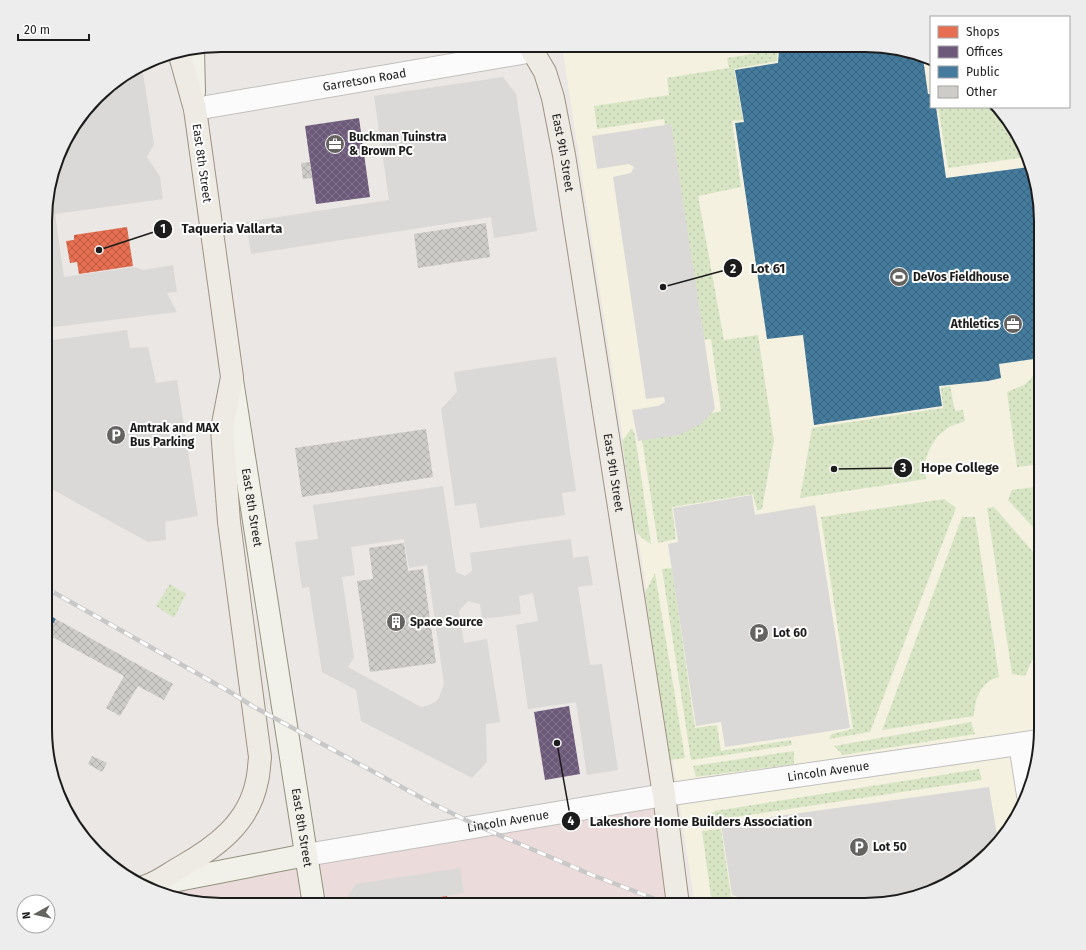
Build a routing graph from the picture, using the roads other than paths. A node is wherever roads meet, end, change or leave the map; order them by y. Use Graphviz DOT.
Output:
graph roads {
  1 [pos="510,52"];
  2 [pos="533,52"];
  3 [pos="193,54"];
  4 [pos="180,57"];
  5 [pos="195,109"];
  6 [pos="232,377"];
  7 [pos="1029,743"];
  8 [pos="1028,771"];
  9 [pos="664,796"];
  10 [pos="306,855"];
  11 [pos="152,883"];
  12 [pos="155,884"];
  13 [pos="313,898"];
  14 [pos="677,898"];
  1 -- 5 [label="street, Garretson Road"];
  2 -- 9 [label="main road, East 9th Street"];
  3 -- 5 [label="main road, East 8th Street"];
  4 -- 5 [label="main road, East 8th Street"];
  5 -- 6 [label="main road, East 8th Street"];
  6 -- 10 [label="main road, East 8th Street"];
  6 -- 11 [label="main road"];
  7 -- 8 [label="street"];
  7 -- 9 [label="street, Lincoln Avenue"];
  9 -- 10 [label="street, Lincoln Avenue"];
  9 -- 14 [label="main road, East 9th Street"];
  10 -- 12 [label="main road, Lincoln Avenue"];
  10 -- 13 [label="main road, East 8th Street"];
}
